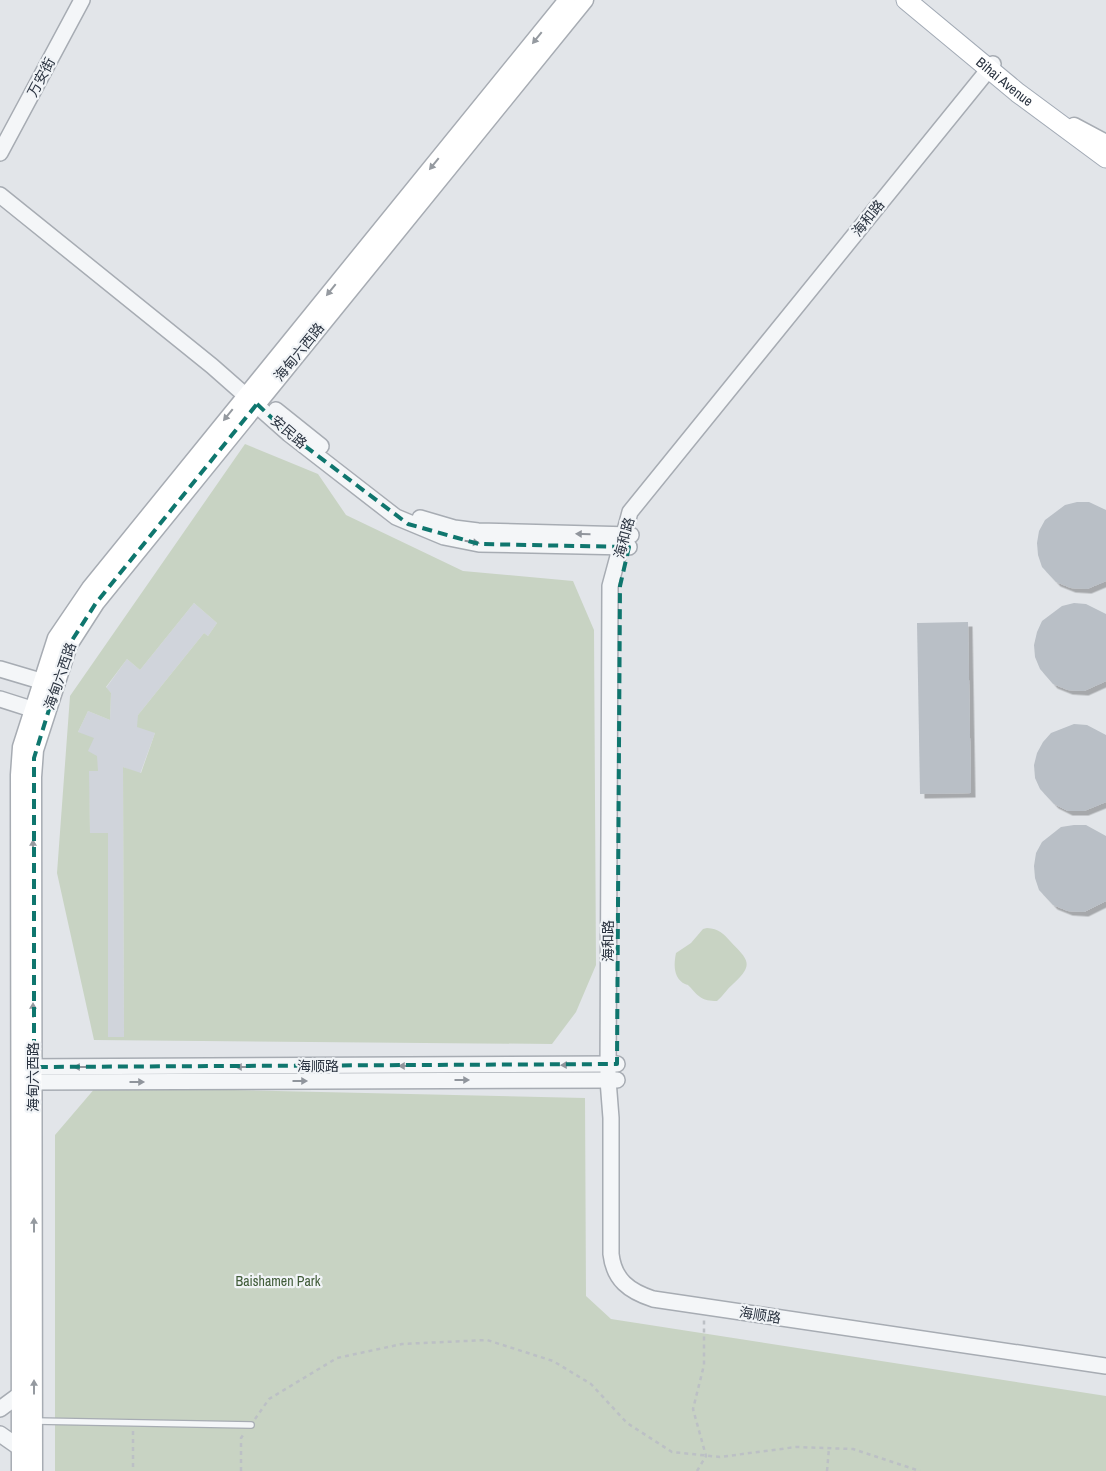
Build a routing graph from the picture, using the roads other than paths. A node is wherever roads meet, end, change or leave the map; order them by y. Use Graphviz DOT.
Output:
graph roads {
  1 [pos="76,0"];
  2 [pos="82,0"];
  3 [pos="567,0"];
  4 [pos="585,0"];
  5 [pos="906,0"];
  6 [pos="917,0"];
  7 [pos="993,69"];
  8 [pos="1074,126"];
  9 [pos="1106,143"];
  10 [pos="0,144"];
  11 [pos="1106,150"];
  12 [pos="0,153"];
  13 [pos="1106,158"];
  14 [pos="0,188"];
  15 [pos="0,195"];
  16 [pos="253,397"];
  17 [pos="627,541"];
  18 [pos="0,669"];
  19 [pos="49,683"];
  20 [pos="0,699"];
  21 [pos="40,712"];
  22 [pos="612,1064"];
  23 [pos="26,1075"];
  24 [pos="612,1080"];
  25 [pos="1106,1359"];
  26 [pos="1106,1366"];
  27 [pos="19,1395"];
  28 [pos="0,1410"];
  29 [pos="27,1421"];
  30 [pos="251,1425"];
  31 [pos="0,1434"];
  32 [pos="20,1448"];
  33 [pos="20,1471"];
  34 [pos="34,1471"];
  1 -- 10 [label="street, 万安街"];
  2 -- 12 [label="street, 万安街"];
  3 -- 16 [label="main road, 海甸六西路, one-way"];
  4 -- 16 [label="main road, 海甸六西路"];
  5 -- 7 [label="main road, Bihai Avenue"];
  6 -- 7 [label="main road, Bihai Avenue"];
  7 -- 8 [label="main road, Bihai Avenue"];
  7 -- 13 [label="main road, Bihai Avenue"];
  7 -- 17 [label="street, 海和路"];
  8 -- 9 [label="main road"];
  8 -- 11 [label="main road, Bihai Avenue"];
  14 -- 16 [label="street, 安民路"];
  15 -- 16 [label="street, 安民路"];
  16 -- 17 [label="street, 安民路"];
  16 -- 19 [label="main road, 海甸六西路"];
  17 -- 22 [label="street, 海和路"];
  18 -- 19 [label="street"];
  19 -- 21 [label="main road, 海甸六西路"];
  20 -- 21 [label="street"];
  21 -- 23 [label="main road, 海甸六西路"];
  22 -- 23 [label="street, 海顺路, one-way"];
  22 -- 24 [label="street, 海和路"];
  23 -- 24 [label="street, 海顺路, one-way"];
  23 -- 27 [label="main road, 海甸六西路"];
  29 -- 23 [label="main road, 海甸六西路, one-way"];
  24 -- 25 [label="street, 海顺路"];
  24 -- 26 [label="street, 海顺路"];
  27 -- 28 [label="street"];
  27 -- 29 [label="main road, 海甸六西路"];
  29 -- 30 [label="lane"];
  29 -- 32 [label="main road, 海甸六西路"];
  29 -- 34 [label="main road, 海甸六西路"];
  31 -- 32 [label="street"];
  32 -- 33 [label="main road, 海甸六西路"];
}
